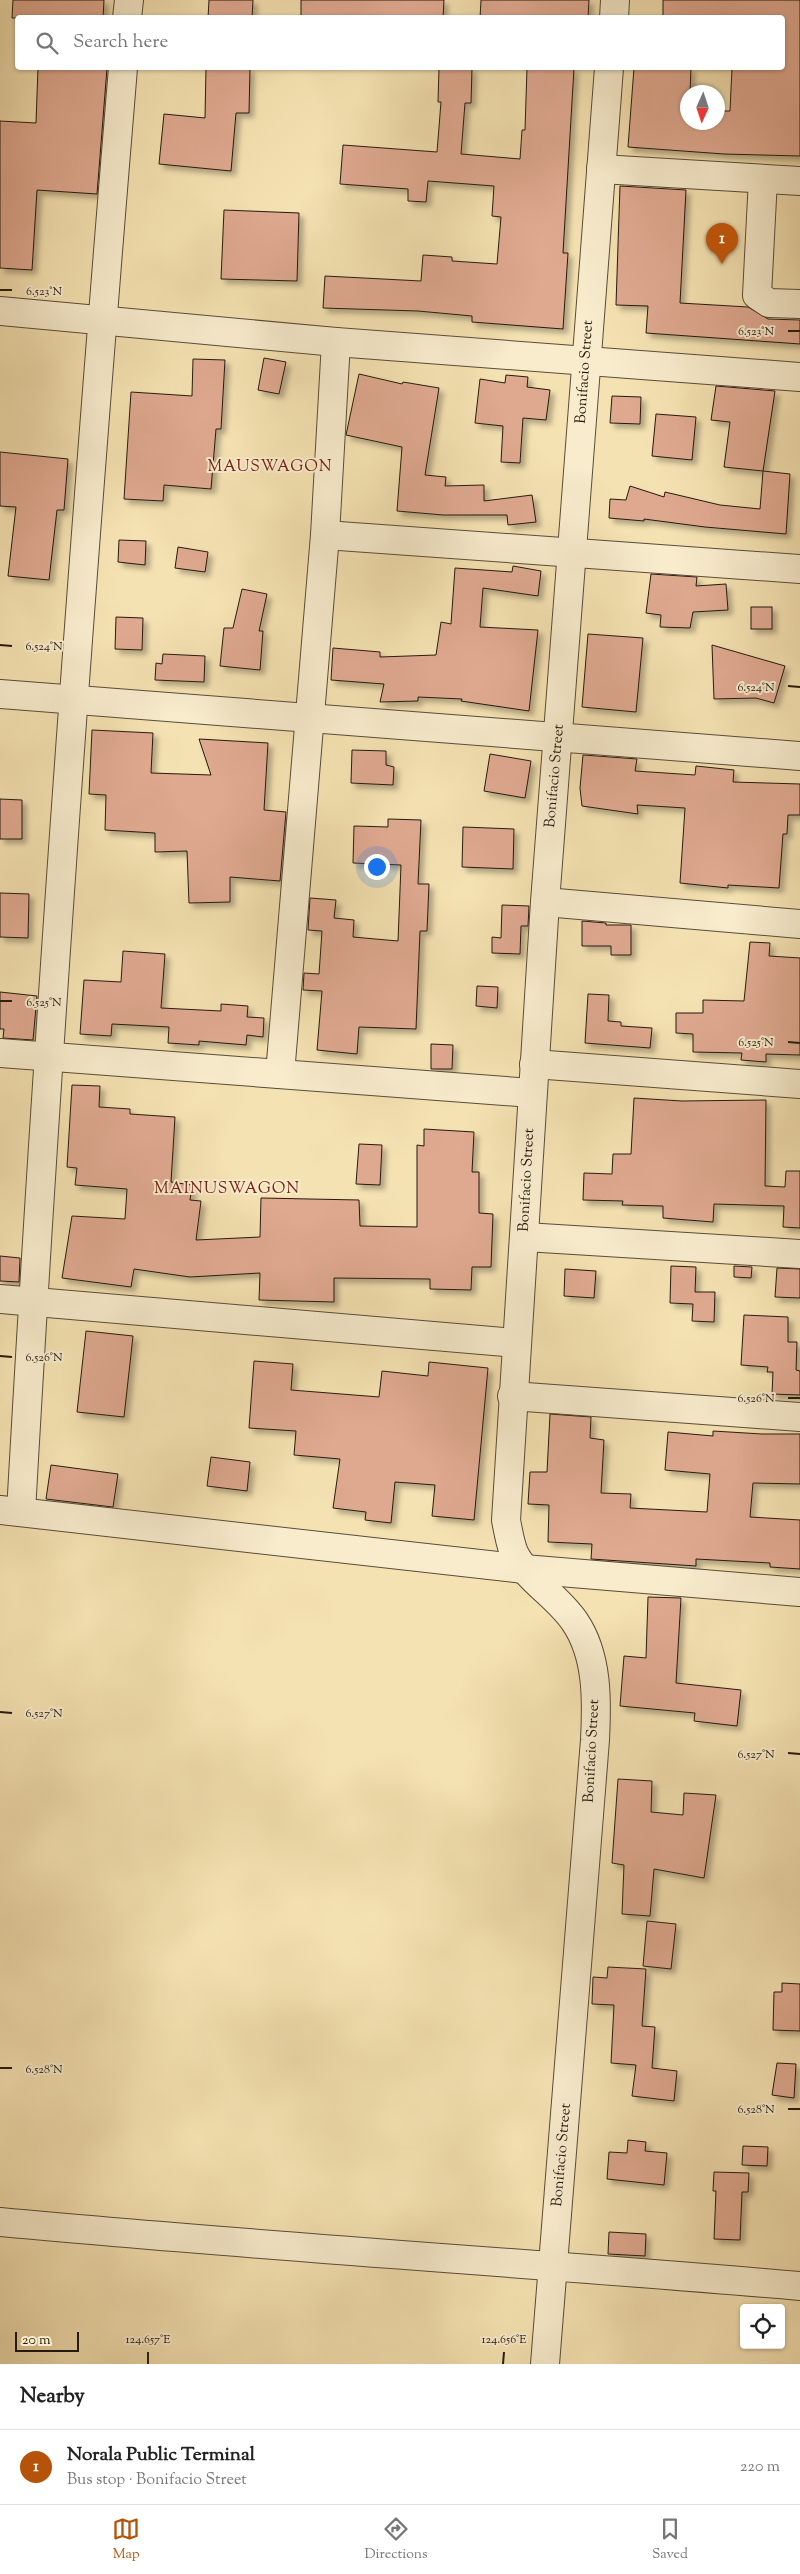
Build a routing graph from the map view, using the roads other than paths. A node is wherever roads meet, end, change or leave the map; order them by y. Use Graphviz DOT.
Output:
graph roads {
  1 [pos="129,0"];
  2 [pos="615,0"];
  3 [pos="127,15"];
  4 [pos="614,15"];
  5 [pos="123,70"];
  6 [pos="609,70"];
  7 [pos="601,169"];
  8 [pos="763,179"];
  9 [pos="800,181"];
  10 [pos="800,304"];
  11 [pos="0,311"];
  12 [pos="102,319"];
  13 [pos="336,342"];
  14 [pos="585,361"];
  15 [pos="800,377"];
  16 [pos="325,534"];
  17 [pos="572,552"];
  18 [pos="800,569"];
  19 [pos="0,694"];
  20 [pos="74,700"];
  21 [pos="309,718"];
  22 [pos="558,738"];
  23 [pos="800,756"];
  24 [pos="545,902"];
  25 [pos="800,924"];
  26 [pos="0,1053"];
  27 [pos="48,1056"];
  28 [pos="534,1064"];
  29 [pos="280,1074"];
  30 [pos="800,1084"];
  31 [pos="532,1093"];
  32 [pos="525,1237"];
  33 [pos="800,1254"];
  34 [pos="0,1298"];
  35 [pos="33,1301"];
  36 [pos="516,1343"];
  37 [pos="512,1396"];
  38 [pos="800,1417"];
  39 [pos="10,1511"];
  40 [pos="524,1569"];
  41 [pos="800,1592"];
  42 [pos="0,2222"];
  43 [pos="553,2265"];
  44 [pos="800,2286"];
  45 [pos="546,2364"];
  1 -- 3 [label="street"];
  2 -- 4 [label="street"];
  5 -- 12 [label="street"];
  6 -- 7 [label="street, Bonifacio Street"];
  7 -- 8 [label="street"];
  7 -- 14 [label="street, Bonifacio Street"];
  8 -- 9 [label="street"];
  8 -- 10 [label="street"];
  11 -- 12 [label="street"];
  12 -- 13 [label="street"];
  12 -- 20 [label="street"];
  13 -- 14 [label="street"];
  13 -- 16 [label="street"];
  14 -- 15 [label="street"];
  14 -- 17 [label="street, Bonifacio Street"];
  16 -- 17 [label="street"];
  16 -- 21 [label="street"];
  17 -- 18 [label="street"];
  17 -- 22 [label="street, Bonifacio Street"];
  19 -- 20 [label="street"];
  20 -- 21 [label="street"];
  20 -- 27 [label="street"];
  21 -- 22 [label="street"];
  21 -- 29 [label="street"];
  22 -- 23 [label="street"];
  22 -- 24 [label="street, Bonifacio Street"];
  24 -- 25 [label="street"];
  24 -- 28 [label="street, Bonifacio Street"];
  26 -- 27 [label="street"];
  27 -- 29 [label="street"];
  27 -- 35 [label="street"];
  28 -- 30 [label="street"];
  28 -- 31 [label="street, Bonifacio Street"];
  29 -- 31 [label="street"];
  31 -- 32 [label="street, Bonifacio Street"];
  32 -- 33 [label="street"];
  32 -- 36 [label="street, Bonifacio Street"];
  34 -- 35 [label="street"];
  35 -- 36 [label="street"];
  35 -- 39 [label="street"];
  36 -- 37 [label="street, Bonifacio Street"];
  37 -- 38 [label="street"];
  37 -- 40 [label="street, Bonifacio Street"];
  39 -- 40 [label="street"];
  40 -- 41 [label="street"];
  40 -- 43 [label="street, Bonifacio Street"];
  42 -- 43 [label="street"];
  43 -- 44 [label="street"];
  43 -- 45 [label="street, Bonifacio Street"];
}
